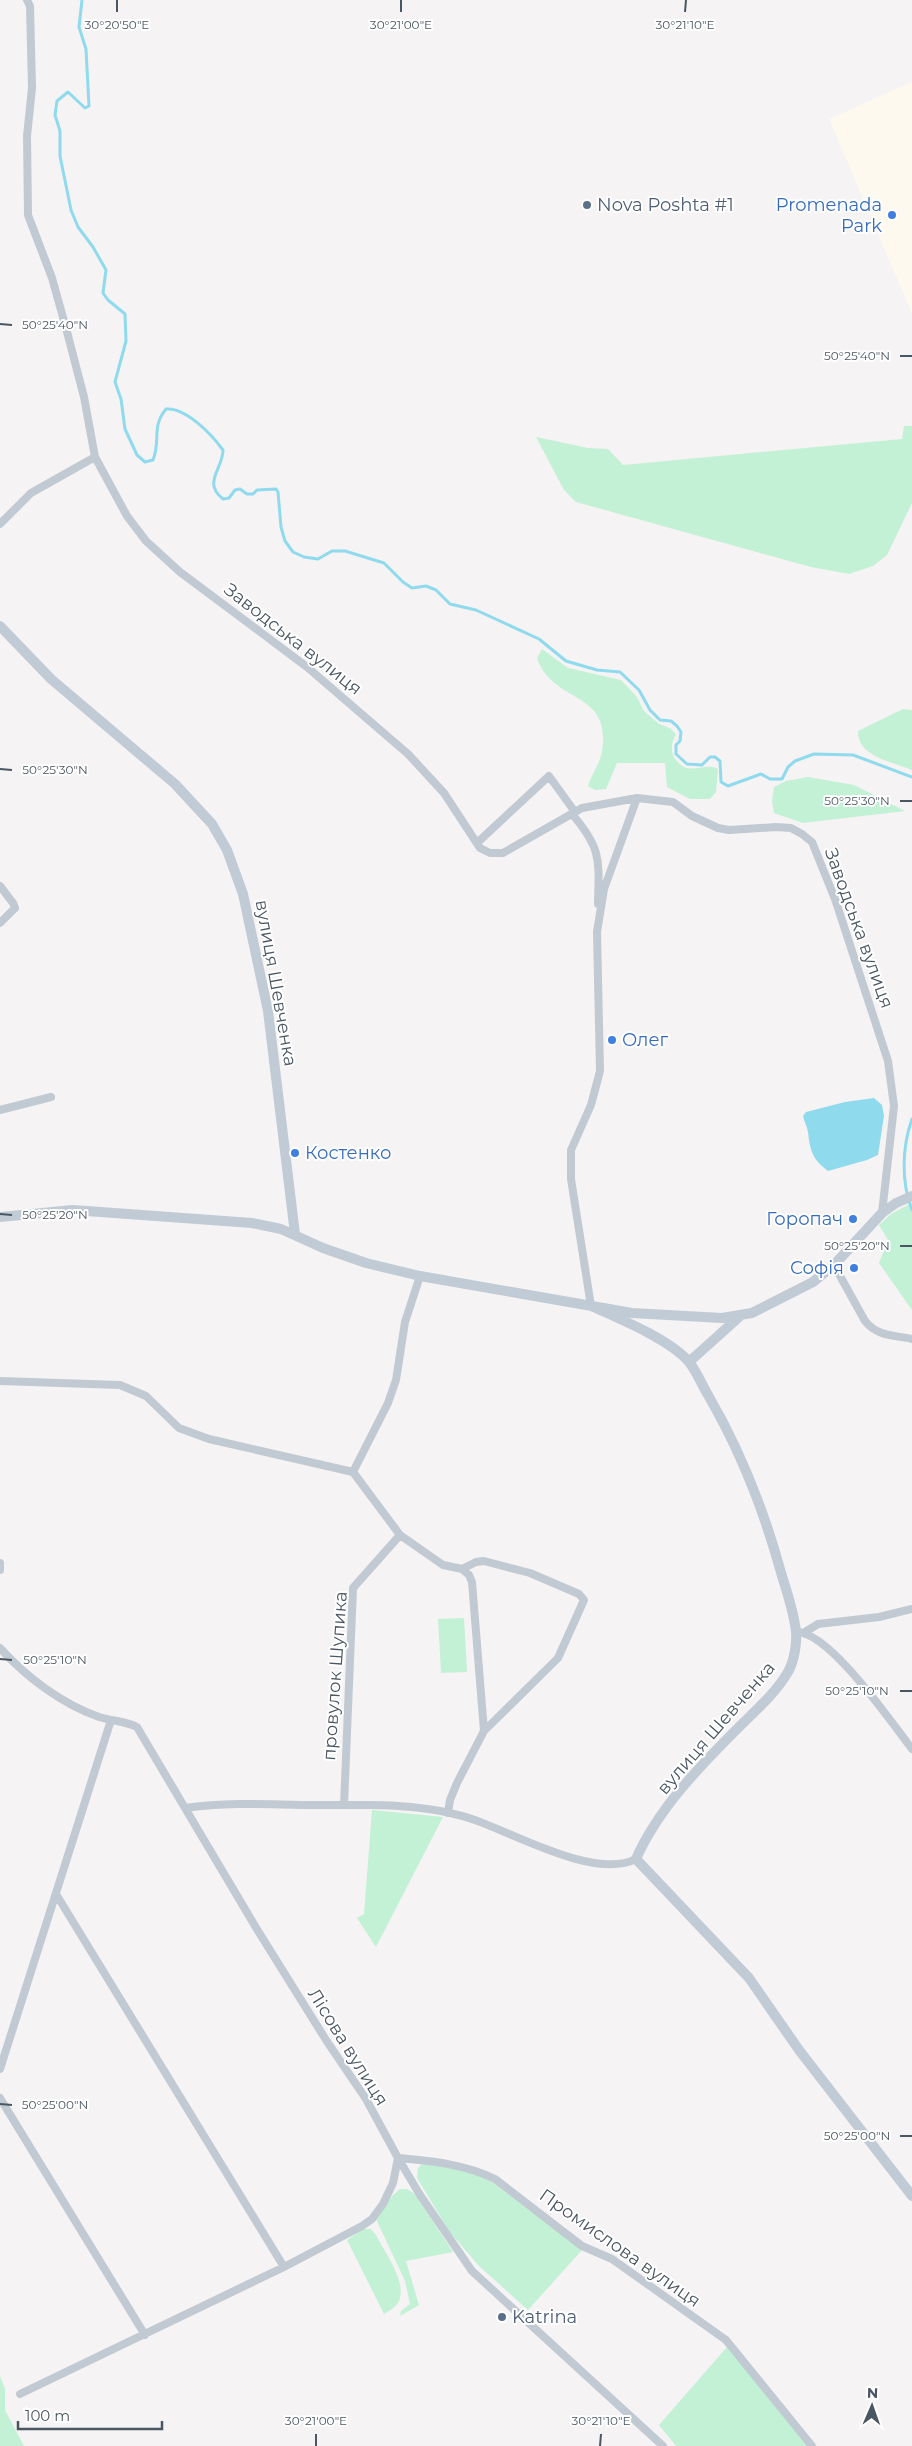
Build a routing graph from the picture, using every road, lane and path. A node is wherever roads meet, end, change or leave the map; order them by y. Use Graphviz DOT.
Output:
graph roads {
  1 [pos="27,0"];
  2 [pos="95,457"];
  3 [pos="0,524"];
  4 [pos="0,626"];
  5 [pos="637,798"];
  6 [pos="573,813"];
  7 [pos="477,843"];
  8 [pos="0,886"];
  9 [pos="0,923"];
  10 [pos="597,932"];
  11 [pos="51,1097"];
  12 [pos="0,1110"];
  13 [pos="912,1196"];
  14 [pos="882,1213"];
  15 [pos="0,1217"];
  16 [pos="295,1234"];
  17 [pos="834,1265"];
  18 [pos="420,1276"];
  19 [pos="592,1306"];
  20 [pos="739,1316"];
  21 [pos="912,1339"];
  22 [pos="689,1362"];
  23 [pos="0,1381"];
  24 [pos="353,1472"];
  25 [pos="400,1535"];
  26 [pos="0,1563"];
  27 [pos="462,1569"];
  28 [pos="0,1570"];
  29 [pos="912,1608"];
  30 [pos="801,1632"];
  31 [pos="0,1648"];
  32 [pos="111,1720"];
  33 [pos="484,1731"];
  34 [pos="912,1749"];
  35 [pos="344,1805"];
  36 [pos="185,1808"];
  37 [pos="448,1813"];
  38 [pos="636,1859"];
  39 [pos="56,1894"];
  40 [pos="0,2069"];
  41 [pos="0,2098"];
  42 [pos="398,2158"];
  43 [pos="912,2196"];
  44 [pos="284,2268"];
  45 [pos="145,2335"];
  46 [pos="20,2394"];
  47 [pos="663,2446"];
  48 [pos="812,2446"];
  1 -- 2 [label="street, Заводська вулиця"];
  2 -- 3 [label="street"];
  2 -- 7 [label="street, Заводська вулиця"];
  4 -- 16 [label="street, вулиця Шевченка"];
  5 -- 6 [label="street, Заводська вулиця"];
  5 -- 10 [label="street"];
  5 -- 14 [label="street, Заводська вулиця"];
  6 -- 7 [label="street, Заводська вулиця"];
  6 -- 7 [label="street"];
  6 -- 10 [label="street"];
  8 -- 9 [label="street"];
  10 -- 19 [label="street"];
  11 -- 12 [label="street"];
  13 -- 14 [label="street, вулиця Шевченка"];
  14 -- 17 [label="street, вулиця Шевченка"];
  15 -- 16 [label="street, вулиця Шевченка"];
  16 -- 18 [label="street, вулиця Шевченка"];
  17 -- 20 [label="street, вулиця Шевченка"];
  17 -- 21 [label="street"];
  18 -- 19 [label="street, вулиця Шевченка"];
  18 -- 24 [label="street"];
  19 -- 20 [label="street, вулиця Шевченка"];
  19 -- 22 [label="street, вулиця Шевченка"];
  20 -- 22 [label="street, вулиця Шевченка"];
  22 -- 30 [label="street, вулиця Шевченка"];
  23 -- 24 [label="street"];
  24 -- 25 [label="street"];
  25 -- 27 [label="street"];
  25 -- 35 [label="street, провулок Шупика"];
  26 -- 28 [label="street"];
  27 -- 33 [label="street"];
  27 -- 33 [label="street"];
  29 -- 30 [label="street"];
  30 -- 34 [label="street"];
  30 -- 38 [label="street, вулиця Шевченка"];
  31 -- 32 [label="street, Лісова вулиця"];
  32 -- 36 [label="street, Лісова вулиця"];
  32 -- 39 [label="street"];
  33 -- 37 [label="street"];
  35 -- 36 [label="street"];
  35 -- 37 [label="street"];
  36 -- 42 [label="street, Лісова вулиця"];
  37 -- 38 [label="street"];
  38 -- 43 [label="street"];
  39 -- 40 [label="street"];
  39 -- 44 [label="street"];
  41 -- 45 [label="street"];
  42 -- 44 [label="street"];
  42 -- 47 [label="street"];
  42 -- 48 [label="street, Промислова вулиця"];
  44 -- 45 [label="street"];
  45 -- 46 [label="street"];
}
